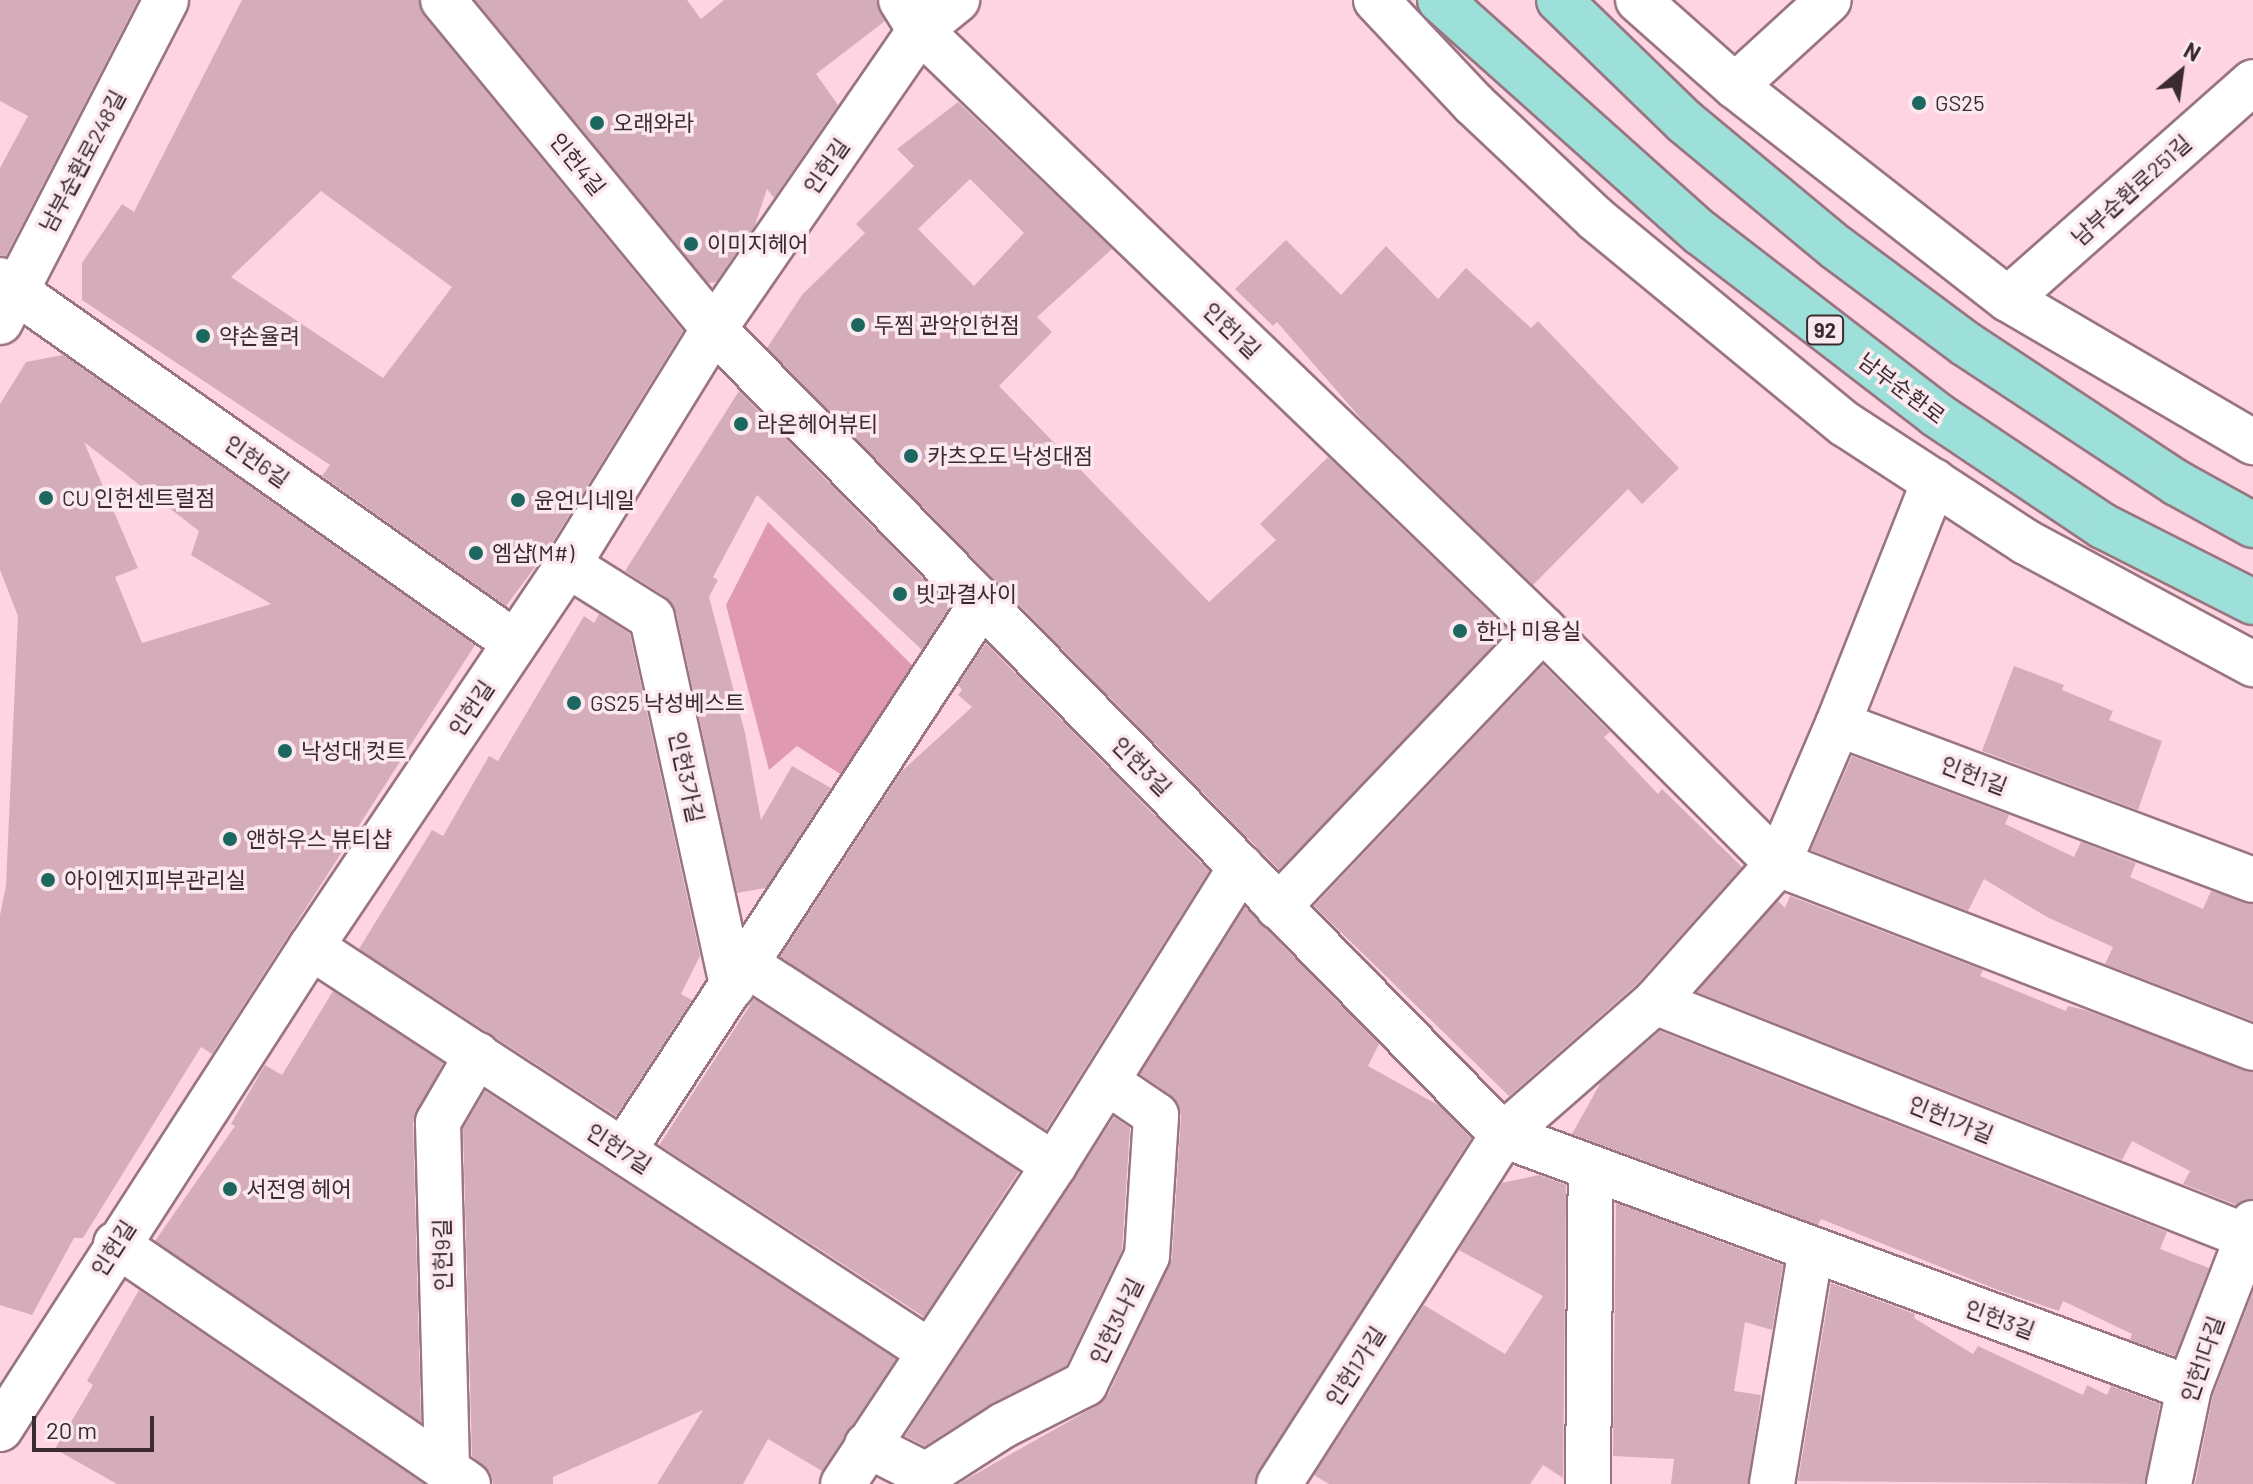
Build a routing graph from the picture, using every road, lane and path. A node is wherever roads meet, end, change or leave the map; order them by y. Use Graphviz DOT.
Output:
graph roads {
  1 [pos="166,0"];
  2 [pos="443,0"];
  3 [pos="957,0"];
  4 [pos="1376,0"];
  5 [pos="1440,0"];
  6 [pos="1559,0"];
  7 [pos="1638,0"];
  8 [pos="1829,0"];
  9 [pos="910,15"];
  10 [pos="2253,82"];
  11 [pos="1735,86"];
  12 [pos="5,298"];
  13 [pos="2008,299"];
  14 [pos="714,329"];
  15 [pos="2253,442"];
  16 [pos="1934,481"];
  17 [pos="2253,525"];
  18 [pos="568,565"];
  19 [pos="2253,602"];
  20 [pos="982,603"];
  21 [pos="1543,629"];
  22 [pos="514,642"];
  23 [pos="2253,664"];
  24 [pos="1838,724"];
  25 [pos="1778,864"];
  26 [pos="1241,867"];
  27 [pos="2253,880"];
  28 [pos="1278,907"];
  29 [pos="311,947"];
  30 [pos="739,975"];
  31 [pos="1655,1002"];
  32 [pos="2253,1048"];
  33 [pos="477,1055"];
  34 [pos="1107,1082"];
  35 [pos="1503,1135"];
  36 [pos="623,1151"];
  37 [pos="1054,1165"];
  38 [pos="1591,1171"];
  39 [pos="2251,1233"];
  40 [pos="116,1244"];
  41 [pos="1811,1249"];
  42 [pos="927,1350"];
  43 [pos="2189,1388"];
  44 [pos="0,1429"];
  45 [pos="867,1445"];
  46 [pos="457,1475"];
  47 [pos="843,1484"];
  48 [pos="1279,1484"];
  49 [pos="1588,1484"];
  50 [pos="1772,1484"];
  51 [pos="2169,1484"];
  1 -- 12 [label="street, 남부순환로248길"];
  2 -- 14 [label="street, 인헌4길"];
  3 -- 9 [label="street, 인헌길"];
  4 -- 16 [label="street"];
  5 -- 19 [label="main road, 남부순환로 / 92"];
  6 -- 17 [label="main road"];
  7 -- 11 [label="street"];
  8 -- 11 [label="street"];
  9 -- 14 [label="street, 인헌길"];
  9 -- 21 [label="street, 인헌1길"];
  10 -- 13 [label="street, 남부순환로251길"];
  11 -- 13 [label="street"];
  12 -- 22 [label="street, 인헌6길"];
  13 -- 15 [label="street"];
  14 -- 18 [label="street, 인헌길"];
  14 -- 20 [label="street, 인헌3길"];
  16 -- 23 [label="street"];
  16 -- 24 [label="street"];
  18 -- 22 [label="street, 인헌길"];
  18 -- 30 [label="street, 인헌3가길"];
  20 -- 26 [label="street, 인헌3길"];
  20 -- 30 [label="street"];
  21 -- 25 [label="street, 인헌1길"];
  21 -- 28 [label="street"];
  22 -- 29 [label="street, 인헌길"];
  24 -- 25 [label="street"];
  24 -- 27 [label="street, 인헌1길"];
  25 -- 31 [label="street, 인헌1가길"];
  25 -- 32 [label="street, 인헌1길"];
  26 -- 28 [label="street, 인헌3길"];
  26 -- 34 [label="street"];
  28 -- 35 [label="street, 인헌3길"];
  29 -- 33 [label="street, 인헌7길"];
  29 -- 40 [label="street, 인헌길"];
  30 -- 36 [label="street"];
  30 -- 37 [label="street"];
  31 -- 35 [label="street, 인헌1가길"];
  31 -- 39 [label="street, 인헌1가길"];
  33 -- 36 [label="street, 인헌7길"];
  33 -- 46 [label="street, 인헌9길"];
  34 -- 37 [label="street"];
  34 -- 45 [label="street, 인헌3나길"];
  35 -- 38 [label="street, 인헌3길"];
  35 -- 48 [label="street, 인헌1가길"];
  36 -- 42 [label="street, 인헌7길"];
  37 -- 42 [label="street"];
  38 -- 41 [label="street, 인헌3길"];
  38 -- 49 [label="street"];
  39 -- 43 [label="street, 인헌1다길"];
  40 -- 44 [label="street, 인헌길"];
  40 -- 46 [label="street, 인헌9길"];
  41 -- 43 [label="street, 인헌3길"];
  41 -- 50 [label="street"];
  42 -- 45 [label="street"];
  43 -- 51 [label="street, 인헌1다길"];
  45 -- 47 [label="street"];
}
